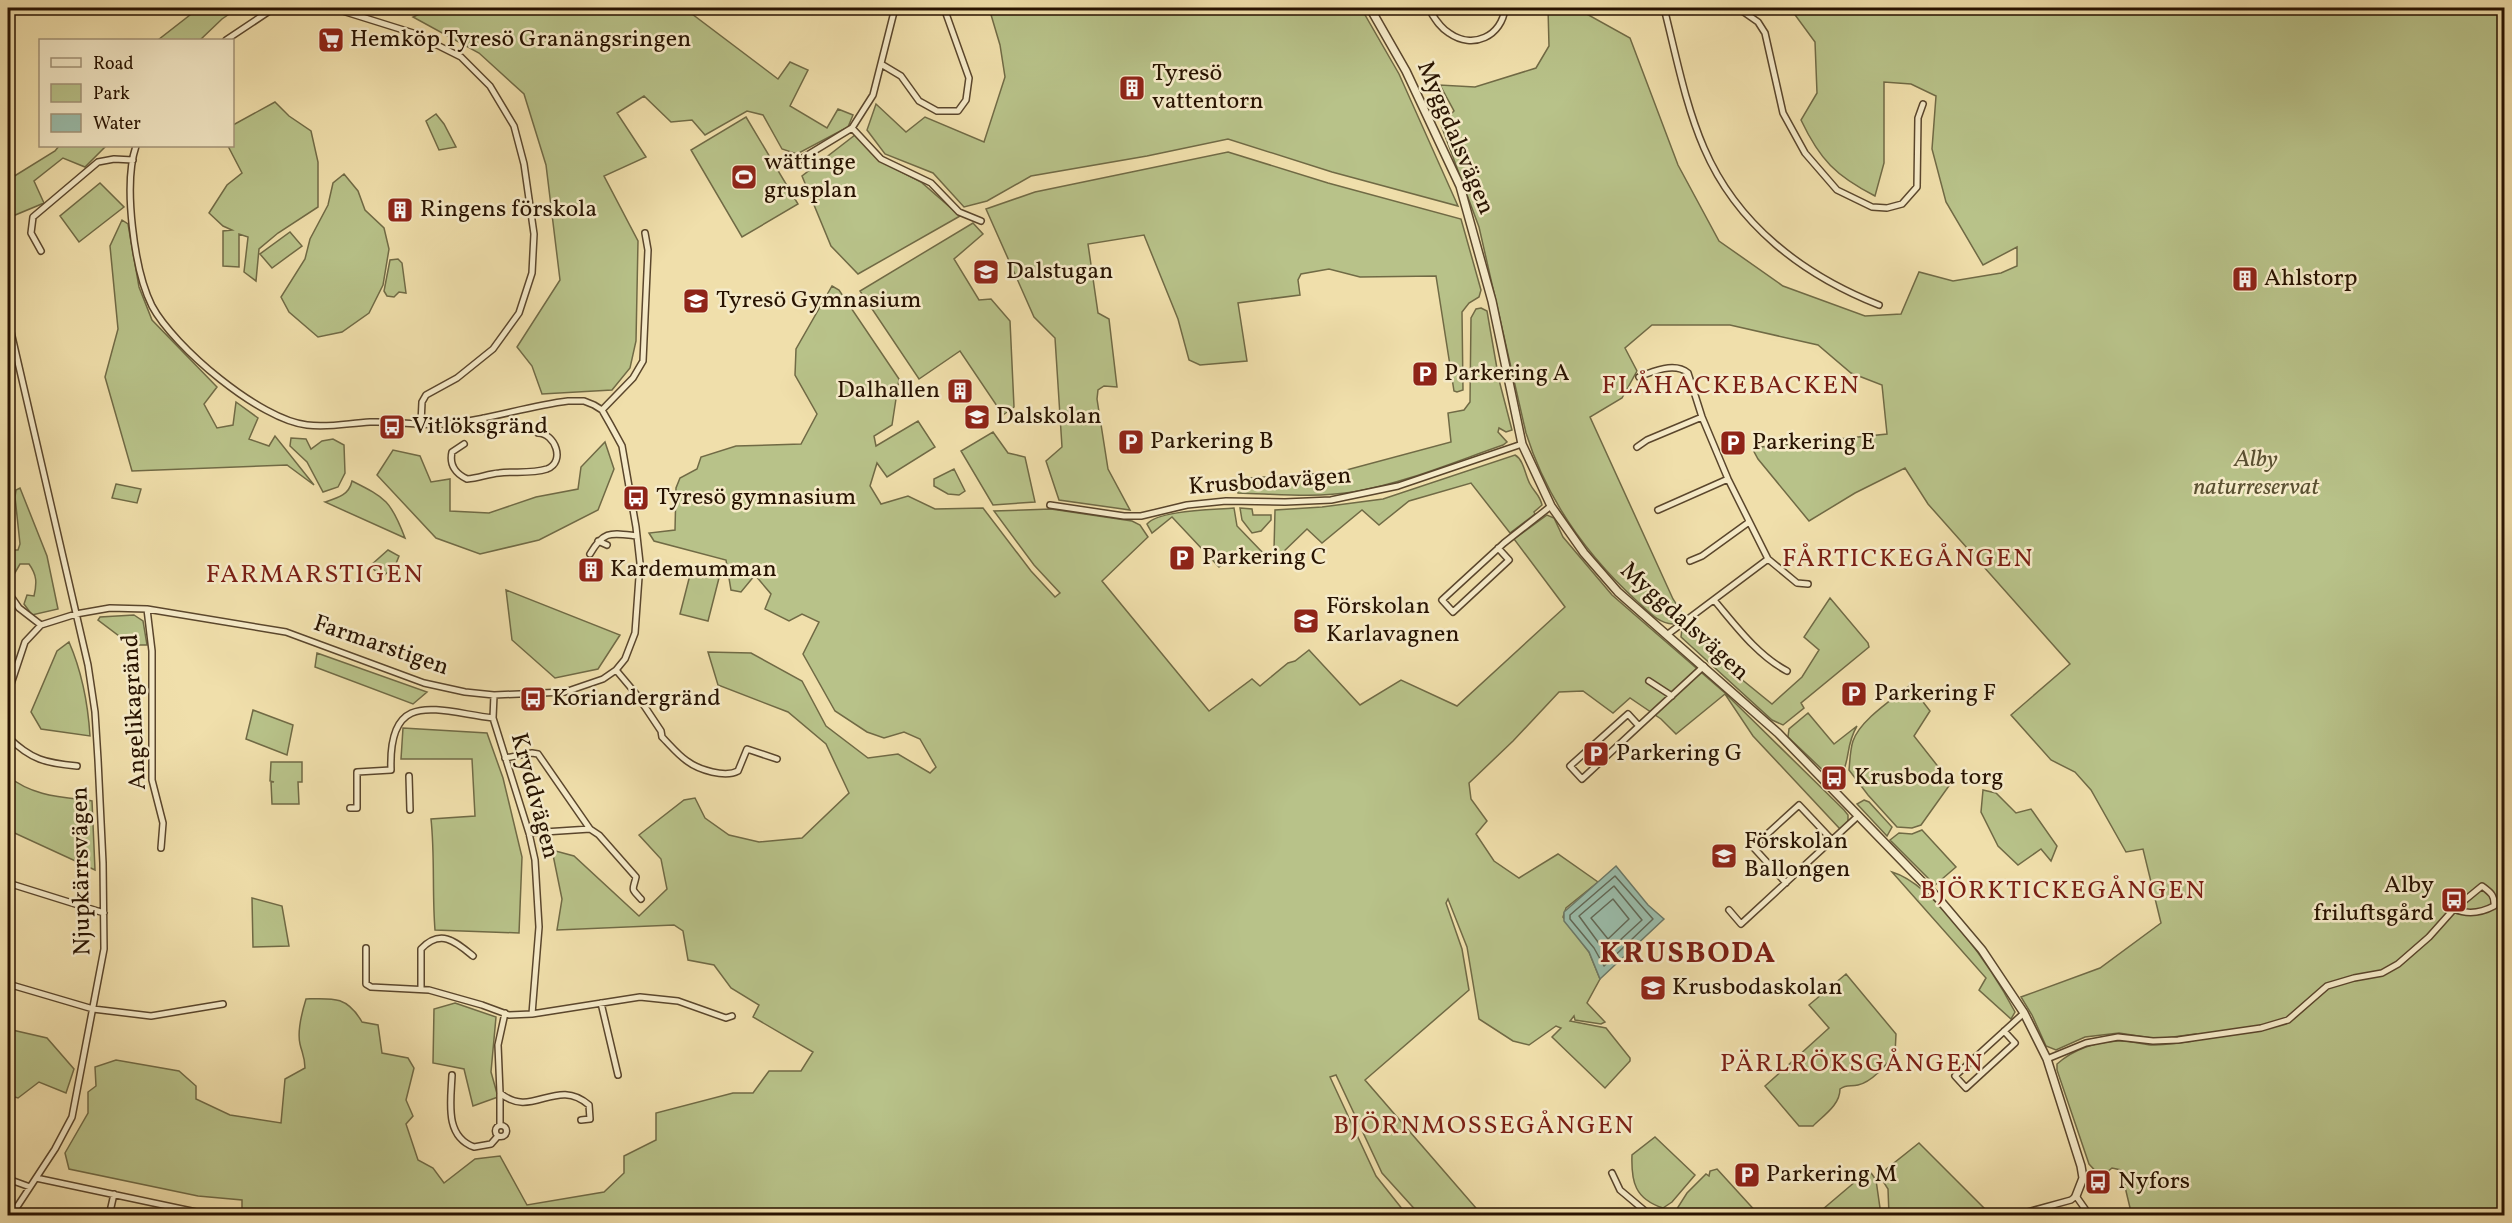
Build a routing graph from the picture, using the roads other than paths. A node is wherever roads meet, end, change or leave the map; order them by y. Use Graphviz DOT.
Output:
graph roads {
  1 [pos="274,8"];
  2 [pos="333,8"];
  3 [pos="895,8"];
  4 [pos="945,8"];
  5 [pos="1370,8"];
  6 [pos="1428,8"];
  7 [pos="1505,8"];
  8 [pos="1664,8"];
  9 [pos="1738,8"];
  10 [pos="228,39"];
  11 [pos="881,64"];
  12 [pos="1923,104"];
  13 [pos="852,128"];
  14 [pos="136,147"];
  15 [pos="133,160"];
  16 [pos="796,162"];
  17 [pos="981,221"];
  18 [pos="645,233"];
  19 [pos="41,251"];
  20 [pos="1879,305"];
  21 [pos="8,319"];
  22 [pos="1639,377"];
  23 [pos="602,411"];
  24 [pos="1702,417"];
  25 [pos="483,418"];
  26 [pos="420,423"];
  27 [pos="538,433"];
  28 [pos="489,436"];
  29 [pos="464,444"];
  30 [pos="1522,444"];
  31 [pos="1637,447"];
  32 [pos="1728,478"];
  33 [pos="1050,505"];
  34 [pos="1551,506"];
  35 [pos="1658,510"];
  36 [pos="1749,522"];
  37 [pos="637,536"];
  38 [pos="598,541"];
  39 [pos="607,545"];
  40 [pos="1498,548"];
  41 [pos="590,554"];
  42 [pos="1768,559"];
  43 [pos="1690,561"];
  44 [pos="1808,584"];
  45 [pos="8,592"];
  46 [pos="1714,600"];
  47 [pos="147,609"];
  48 [pos="76,614"];
  49 [pos="40,625"];
  50 [pos="1668,634"];
  51 [pos="1704,666"];
  52 [pos="616,670"];
  53 [pos="1787,671"];
  54 [pos="1649,681"];
  55 [pos="8,693"];
  56 [pos="494,695"];
  57 [pos="1672,696"];
  58 [pos="493,718"];
  59 [pos="1639,726"];
  60 [pos="8,738"];
  61 [pos="505,758"];
  62 [pos="777,759"];
  63 [pos="77,766"];
  64 [pos="409,776"];
  65 [pos="350,808"];
  66 [pos="411,810"];
  67 [pos="1858,816"];
  68 [pos="590,829"];
  69 [pos="529,833"];
  70 [pos="1833,840"];
  71 [pos="161,848"];
  72 [pos="1786,882"];
  73 [pos="8,883"];
  74 [pos="641,899"];
  75 [pos="2454,909"];
  76 [pos="1729,910"];
  77 [pos="104,913"];
  78 [pos="366,948"];
  79 [pos="473,956"];
  80 [pos="8,984"];
  81 [pos="421,988"];
  82 [pos="600,1003"];
  83 [pos="223,1004"];
  84 [pos="93,1009"];
  85 [pos="505,1013"];
  86 [pos="2024,1013"];
  87 [pos="532,1014"];
  88 [pos="732,1016"];
  89 [pos="2004,1031"];
  90 [pos="2048,1059"];
  91 [pos="452,1075"];
  92 [pos="618,1075"];
  93 [pos="500,1093"];
  94 [pos="581,1120"];
  95 [pos="1612,1173"];
  96 [pos="36,1178"];
  97 [pos="8,1179"];
  98 [pos="30,1187"];
  99 [pos="114,1194"];
  100 [pos="2076,1196"];
  101 [pos="11,1215"];
  102 [pos="109,1215"];
  103 [pos="215,1215"];
  104 [pos="1652,1215"];
  105 [pos="2013,1215"];
  106 [pos="2090,1215"];
  1 -- 10 [label="street"];
  2 -- 26 [label="street"];
  3 -- 11 [label="street"];
  4 -- 11 [label="street"];
  5 -- 30 [label="street, Myggdalsvägen"];
  6 -- 7 [label="street"];
  8 -- 20 [label="street"];
  9 -- 12 [label="street"];
  11 -- 13 [label="street"];
  13 -- 16 [label="street"];
  13 -- 17 [label="street"];
  14 -- 15 [label="street"];
  15 -- 19 [label="street"];
  15 -- 26 [label="street"];
  18 -- 23 [label="street"];
  21 -- 48 [label="street, Njupkärrsvägen"];
  22 -- 24 [label="street"];
  23 -- 25 [label="street"];
  23 -- 37 [label="street"];
  24 -- 31 [label="street"];
  24 -- 32 [label="street"];
  25 -- 26 [label="street"];
  25 -- 28 [label="street"];
  27 -- 29 [label="street"];
  30 -- 33 [label="street, Krusbodavägen"];
  30 -- 34 [label="street, Myggdalsvägen"];
  32 -- 35 [label="street"];
  32 -- 36 [label="street"];
  34 -- 40 [label="street"];
  34 -- 50 [label="street, Myggdalsvägen"];
  36 -- 42 [label="street"];
  36 -- 43 [label="street"];
  37 -- 38 [label="street"];
  37 -- 52 [label="street"];
  38 -- 39 [label="street"];
  38 -- 41 [label="street"];
  40 -- 40 [label="street"];
  42 -- 44 [label="street"];
  42 -- 46 [label="street"];
  45 -- 49 [label="street"];
  46 -- 50 [label="street"];
  46 -- 53 [label="street"];
  47 -- 48 [label="street, Farmarstigen"];
  47 -- 56 [label="street, Farmarstigen"];
  47 -- 71 [label="street, Angelikagränd"];
  48 -- 49 [label="street"];
  48 -- 77 [label="street, Njupkärrsvägen"];
  49 -- 55 [label="street"];
  50 -- 51 [label="street, Myggdalsvägen"];
  51 -- 57 [label="street"];
  51 -- 67 [label="street, Myggdalsvägen"];
  52 -- 56 [label="street, Farmarstigen"];
  52 -- 62 [label="street"];
  54 -- 57 [label="street"];
  56 -- 58 [label="street, Kryddvägen"];
  57 -- 59 [label="street"];
  58 -- 61 [label="street, Kryddvägen"];
  58 -- 65 [label="street"];
  59 -- 59 [label="street"];
  60 -- 63 [label="street"];
  61 -- 68 [label="street"];
  61 -- 69 [label="street, Kryddvägen"];
  64 -- 66 [label="street"];
  67 -- 70 [label="street"];
  67 -- 86 [label="street, Myggdalsvägen"];
  68 -- 69 [label="street"];
  68 -- 74 [label="street"];
  69 -- 87 [label="street, Kryddvägen"];
  70 -- 72 [label="street"];
  70 -- 72 [label="street"];
  72 -- 76 [label="street"];
  73 -- 77 [label="street"];
  75 -- 75 [label="street"];
  75 -- 90 [label="street"];
  77 -- 84 [label="street, Njupkärrsvägen"];
  78 -- 81 [label="street"];
  79 -- 81 [label="street"];
  80 -- 84 [label="street"];
  81 -- 85 [label="street"];
  82 -- 87 [label="street"];
  82 -- 88 [label="street"];
  82 -- 92 [label="street"];
  83 -- 84 [label="street"];
  84 -- 96 [label="street, Njupkärrsvägen"];
  85 -- 87 [label="street"];
  85 -- 93 [label="street"];
  86 -- 89 [label="street"];
  86 -- 90 [label="street, Myggdalsvägen"];
  89 -- 89 [label="street"];
  90 -- 100 [label="street, Myggdalsvägen"];
  91 -- 93 [label="street"];
  93 -- 94 [label="street"];
  95 -- 104 [label="street"];
  96 -- 98 [label="street, Njupkärrsvägen"];
  96 -- 99 [label="street"];
  97 -- 98 [label="street"];
  98 -- 101 [label="street, Njupkärrsvägen"];
  99 -- 102 [label="street"];
  99 -- 103 [label="street"];
  100 -- 105 [label="street"];
  100 -- 106 [label="street"];
}
